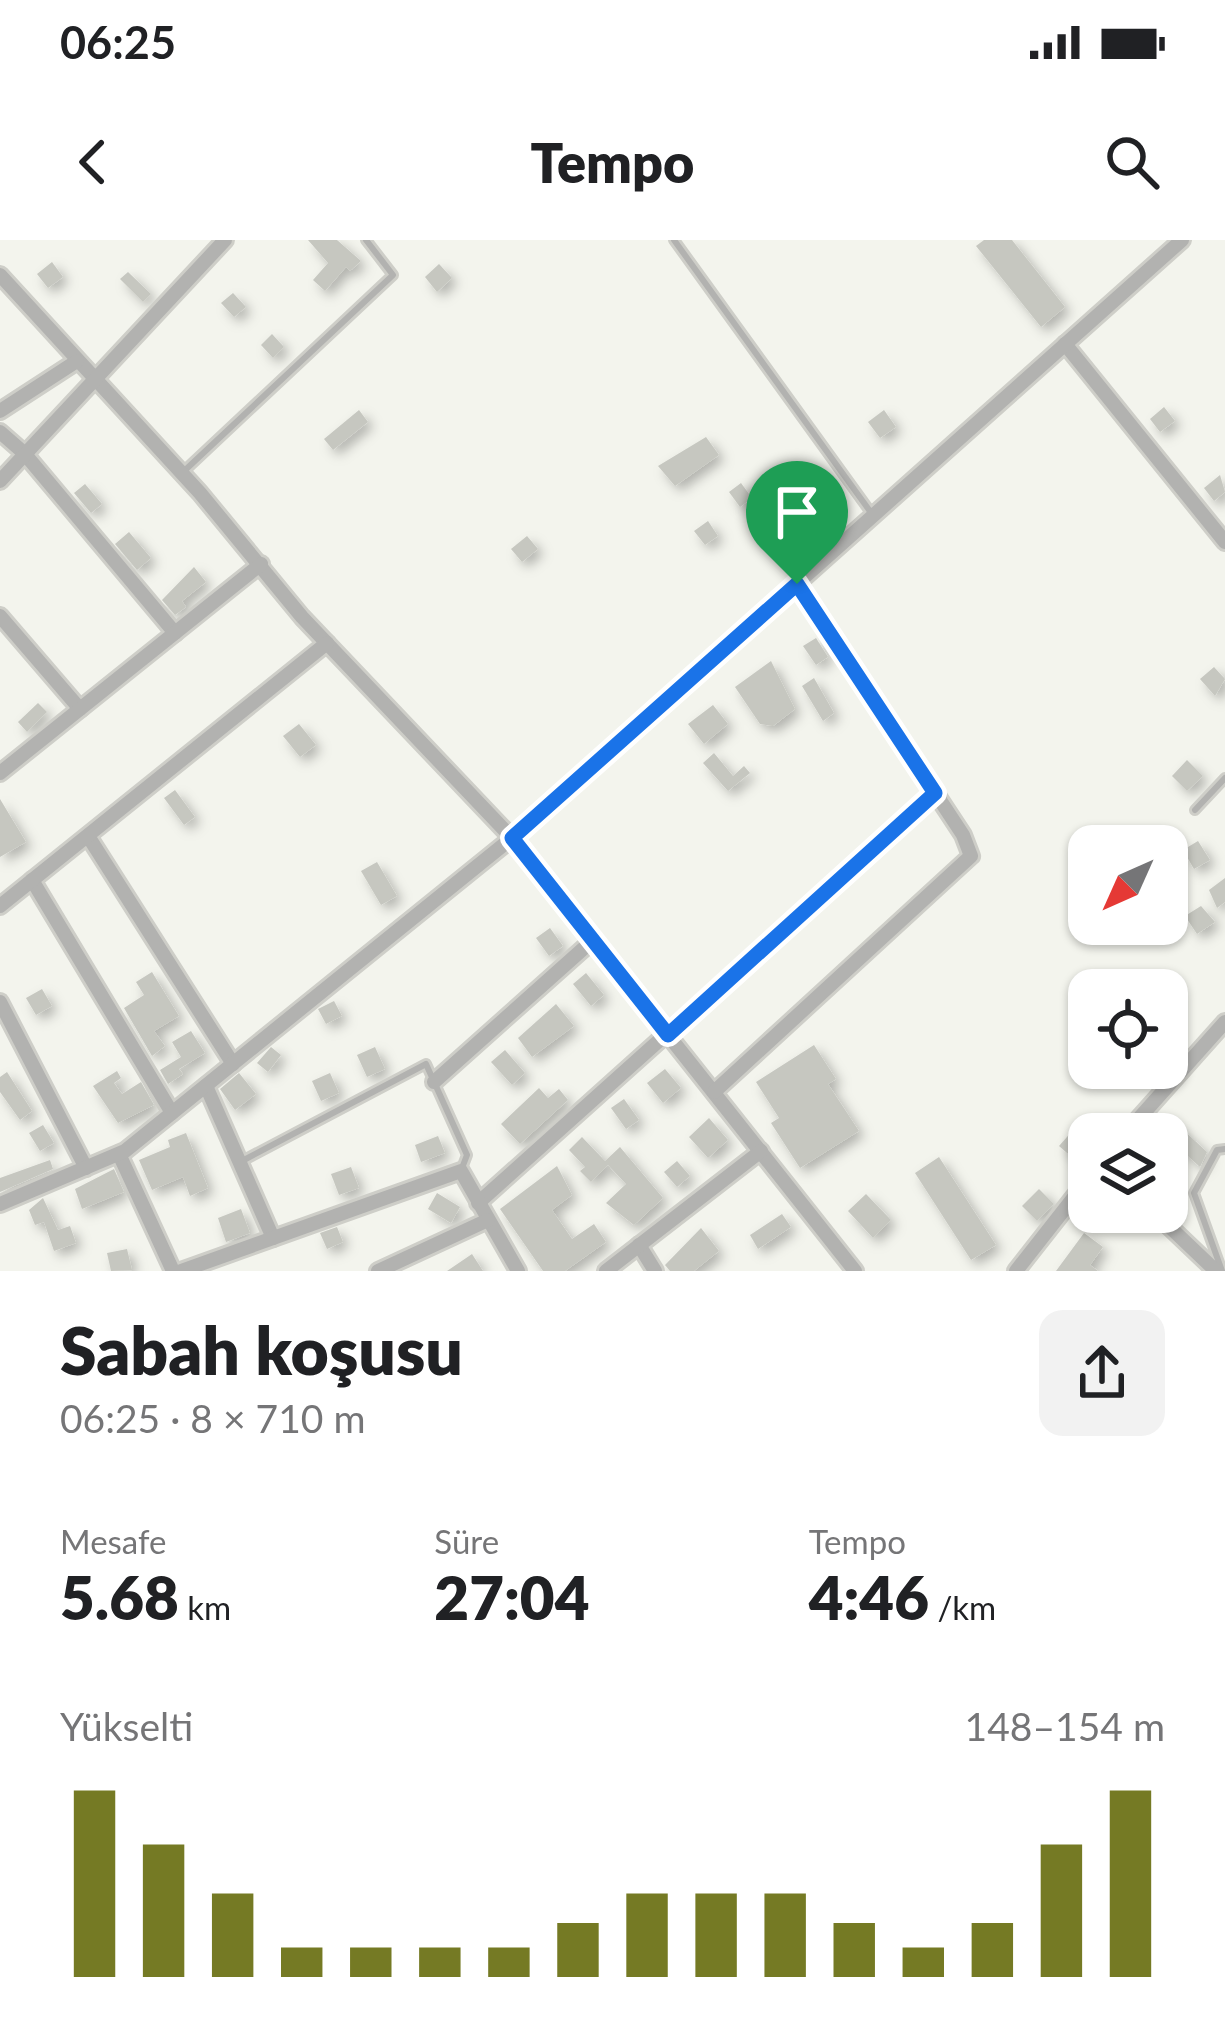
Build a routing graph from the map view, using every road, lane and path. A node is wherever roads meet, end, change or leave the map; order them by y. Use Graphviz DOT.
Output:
graph roads {
  1 [pos="225,240"];
  2 [pos="366,240"];
  3 [pos="674,240"];
  4 [pos="1182,240"];
  5 [pos="0,275"];
  6 [pos="1065,344"];
  7 [pos="77,361"];
  8 [pos="96,380"];
  9 [pos="0,411"];
  10 [pos="0,432"];
  11 [pos="24,453"];
  12 [pos="182,473"];
  13 [pos="0,481"];
  14 [pos="873,516"];
  15 [pos="1224,540"];
  16 [pos="261,564"];
  17 [pos="797,584"];
  18 [pos="0,616"];
  19 [pos="175,633"];
  20 [pos="327,643"];
  21 [pos="80,709"];
  22 [pos="0,773"];
  23 [pos="1225,778"];
  24 [pos="935,793"];
  25 [pos="1195,810"];
  26 [pos="88,836"];
  27 [pos="512,838"];
  28 [pos="32,880"];
  29 [pos="0,906"];
  30 [pos="593,940"];
  31 [pos="0,1002"];
  32 [pos="1225,1022"];
  33 [pos="668,1035"];
  34 [pos="233,1064"];
  35 [pos="434,1082"];
  36 [pos="206,1086"];
  37 [pos="714,1092"];
  38 [pos="172,1113"];
  39 [pos="1144,1113"];
  40 [pos="1225,1149"];
  41 [pos="761,1151"];
  42 [pos="119,1154"];
  43 [pos="239,1162"];
  44 [pos="86,1168"];
  45 [pos="461,1172"];
  46 [pos="478,1203"];
  47 [pos="0,1204"];
  48 [pos="1068,1205"];
  49 [pos="488,1220"];
  50 [pos="1177,1233"];
  51 [pos="273,1238"];
  52 [pos="639,1245"];
  53 [pos="177,1271"];
  54 [pos="378,1271"];
  55 [pos="518,1271"];
  56 [pos="606,1271"];
  57 [pos="655,1271"];
  58 [pos="855,1271"];
  59 [pos="1016,1271"];
  60 [pos="1219,1271"];
  1 -- 8 [label="street"];
  2 -- 12 [label="lane"];
  3 -- 14 [label="lane"];
  4 -- 6 [label="street"];
  5 -- 7 [label="street"];
  6 -- 14 [label="street"];
  6 -- 15 [label="street"];
  7 -- 8 [label="street"];
  7 -- 9 [label="street"];
  8 -- 11 [label="street"];
  8 -- 12 [label="street"];
  10 -- 11 [label="street"];
  11 -- 13 [label="street"];
  11 -- 19 [label="street"];
  12 -- 16 [label="street"];
  14 -- 17 [label="street"];
  16 -- 19 [label="street"];
  16 -- 20 [label="street"];
  17 -- 24 [label="street"];
  17 -- 27 [label="street"];
  18 -- 21 [label="street"];
  19 -- 21 [label="street"];
  20 -- 26 [label="street"];
  20 -- 27 [label="street"];
  21 -- 22 [label="street"];
  23 -- 25 [label="lane"];
  24 -- 33 [label="street"];
  24 -- 37 [label="street"];
  26 -- 28 [label="street"];
  26 -- 34 [label="street"];
  27 -- 30 [label="street"];
  27 -- 34 [label="street"];
  28 -- 29 [label="street"];
  28 -- 38 [label="street"];
  30 -- 33 [label="street"];
  30 -- 35 [label="street"];
  31 -- 44 [label="street"];
  32 -- 39 [label="street"];
  33 -- 37 [label="street"];
  33 -- 46 [label="street"];
  34 -- 36 [label="street"];
  35 -- 43 [label="lane"];
  35 -- 45 [label="lane"];
  36 -- 38 [label="street"];
  36 -- 43 [label="street"];
  37 -- 41 [label="street"];
  38 -- 42 [label="street"];
  40 -- 60 [label="lane"];
  41 -- 52 [label="street"];
  41 -- 58 [label="street"];
  42 -- 44 [label="street"];
  42 -- 53 [label="street"];
  43 -- 51 [label="street"];
  44 -- 47 [label="street"];
  45 -- 46 [label="street"];
  45 -- 51 [label="street"];
  46 -- 49 [label="street"];
  48 -- 59 [label="street"];
  49 -- 54 [label="street"];
  49 -- 55 [label="street"];
  50 -- 60 [label="street"];
  51 -- 53 [label="street"];
  52 -- 56 [label="street"];
  52 -- 57 [label="street"];
}
